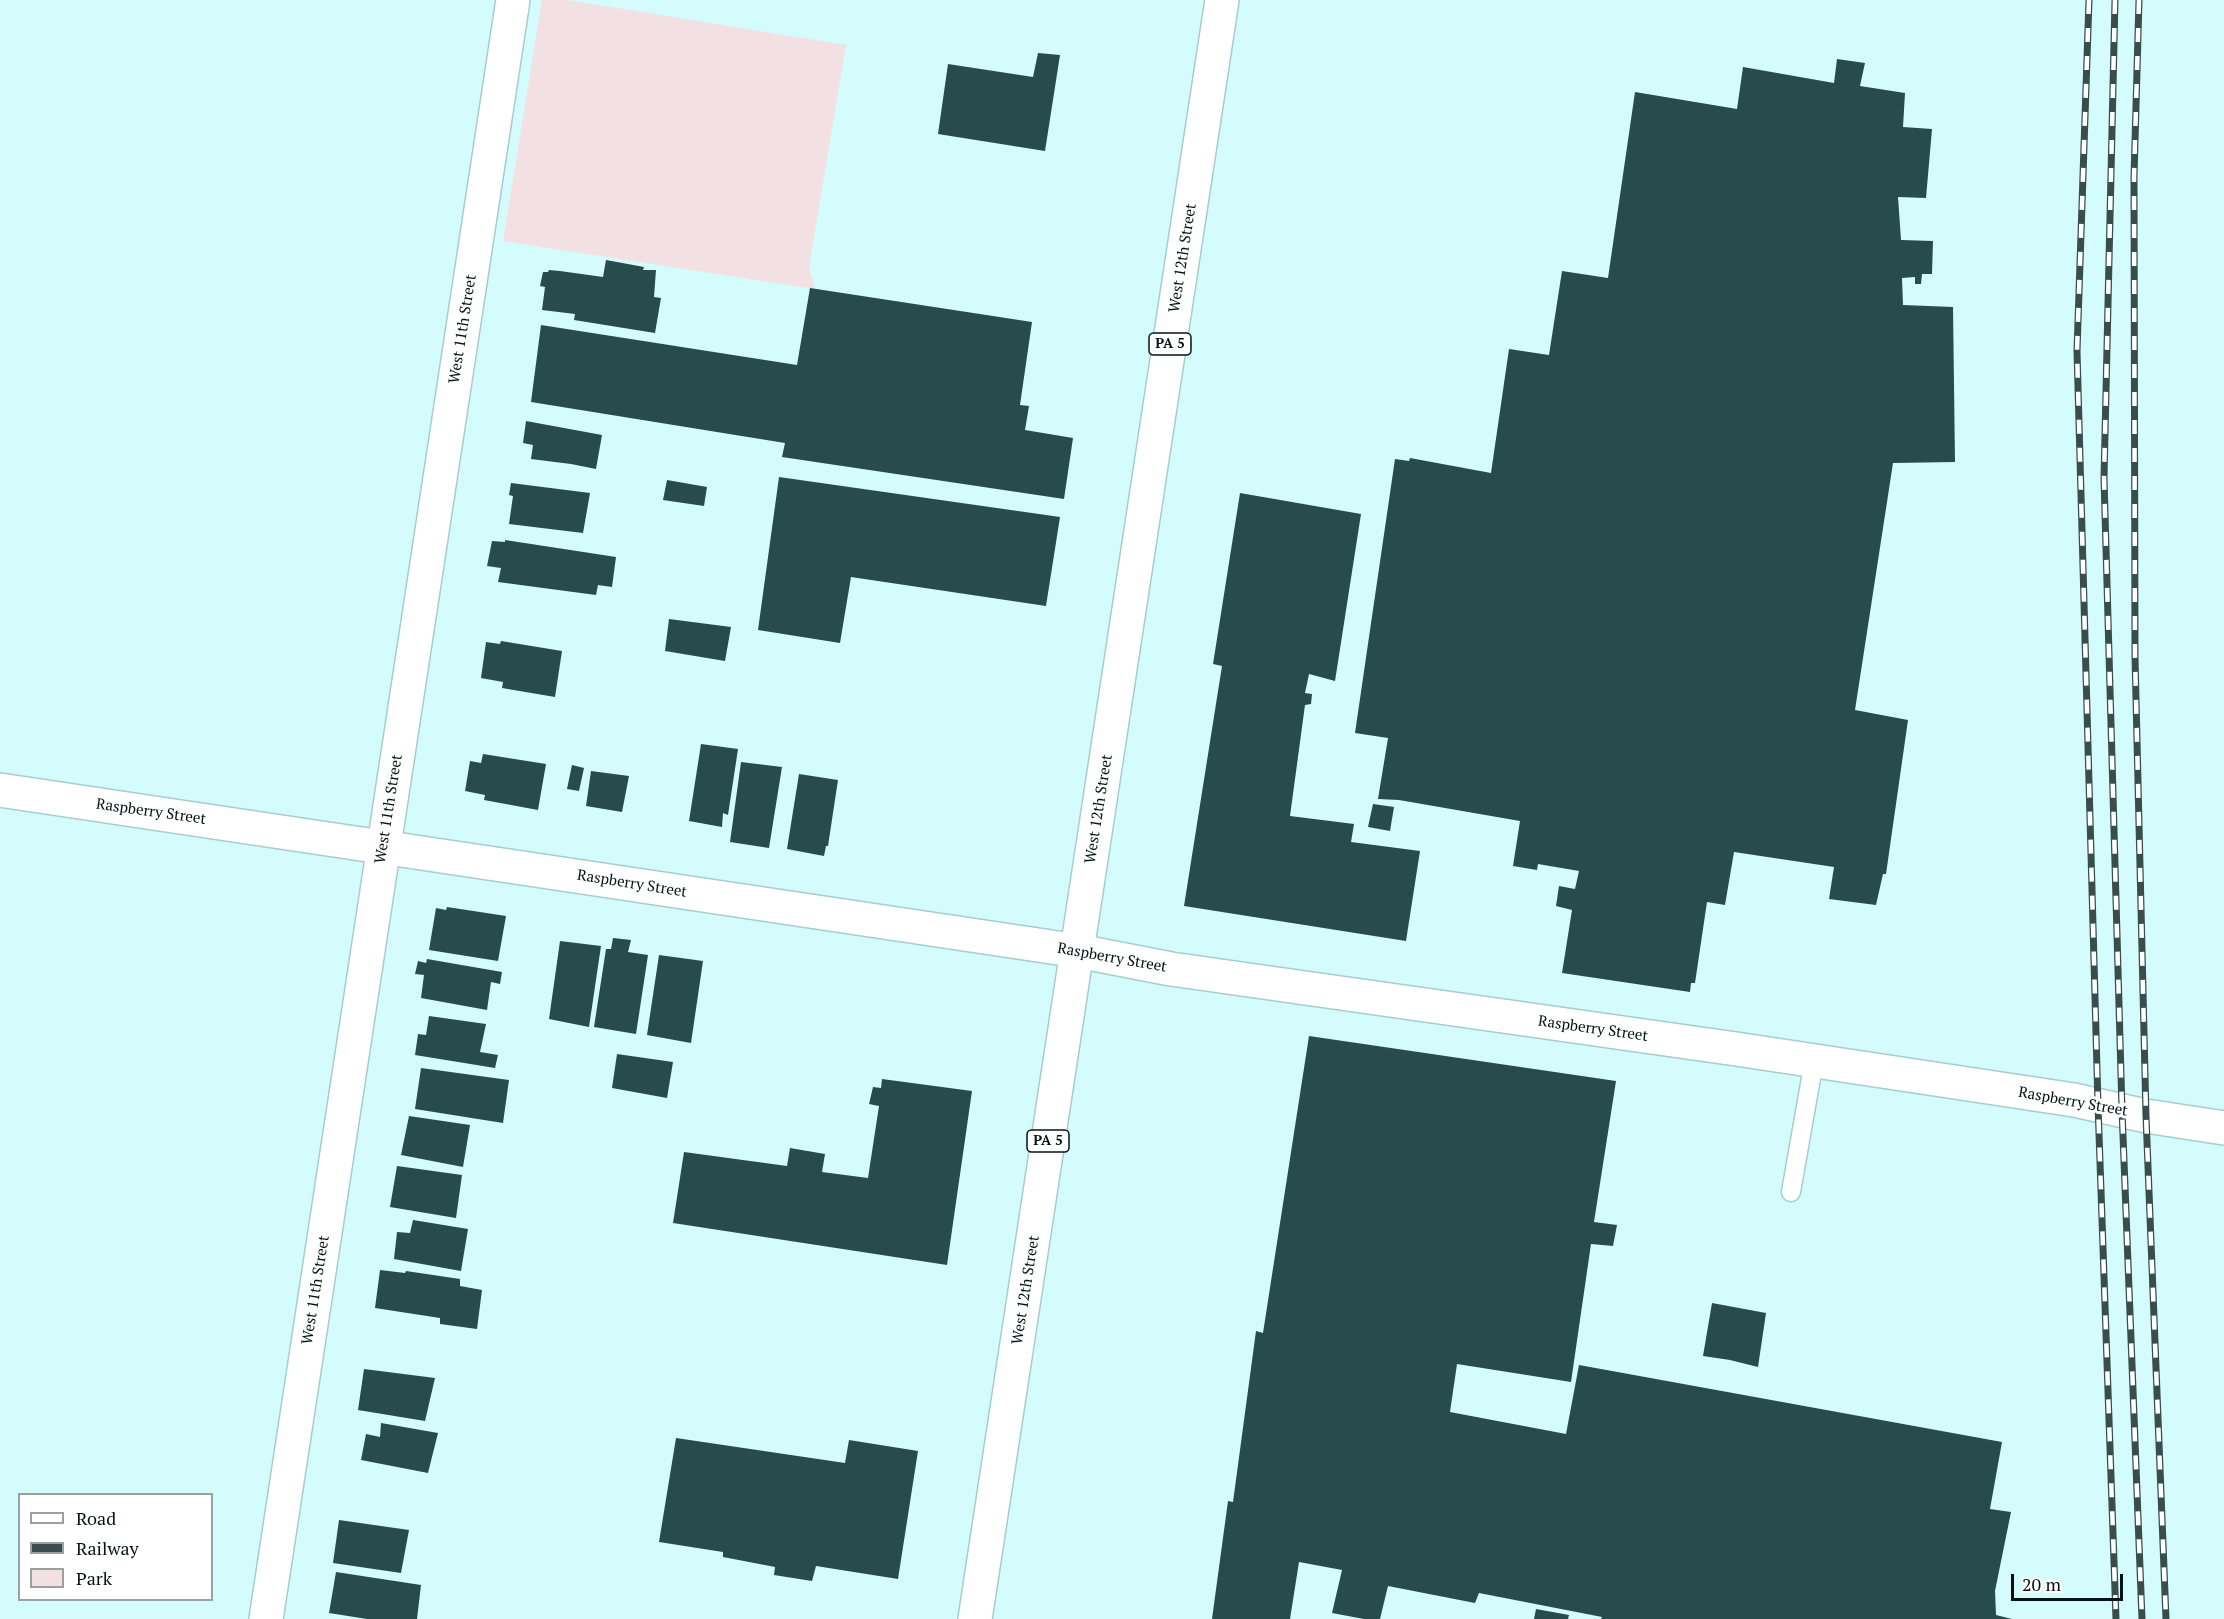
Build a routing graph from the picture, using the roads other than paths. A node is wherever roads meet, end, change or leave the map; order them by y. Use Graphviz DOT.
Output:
graph roads {
  1 [pos="513,0"];
  2 [pos="1222,0"];
  3 [pos="0,790"];
  4 [pos="383,847"];
  5 [pos="1077,951"];
  6 [pos="1814,1061"];
  7 [pos="2224,1128"];
  8 [pos="1791,1192"];
  9 [pos="266,1619"];
  10 [pos="975,1619"];
  1 -- 4 [label="street, West 11th Street"];
  2 -- 5 [label="street, West 12th Street / PA 5"];
  3 -- 4 [label="street, Raspberry Street"];
  4 -- 5 [label="street, Raspberry Street"];
  4 -- 9 [label="street, West 11th Street"];
  5 -- 6 [label="street, Raspberry Street"];
  5 -- 10 [label="street, West 12th Street / PA 5"];
  6 -- 7 [label="street, Raspberry Street"];
  6 -- 8 [label="lane"];
}
